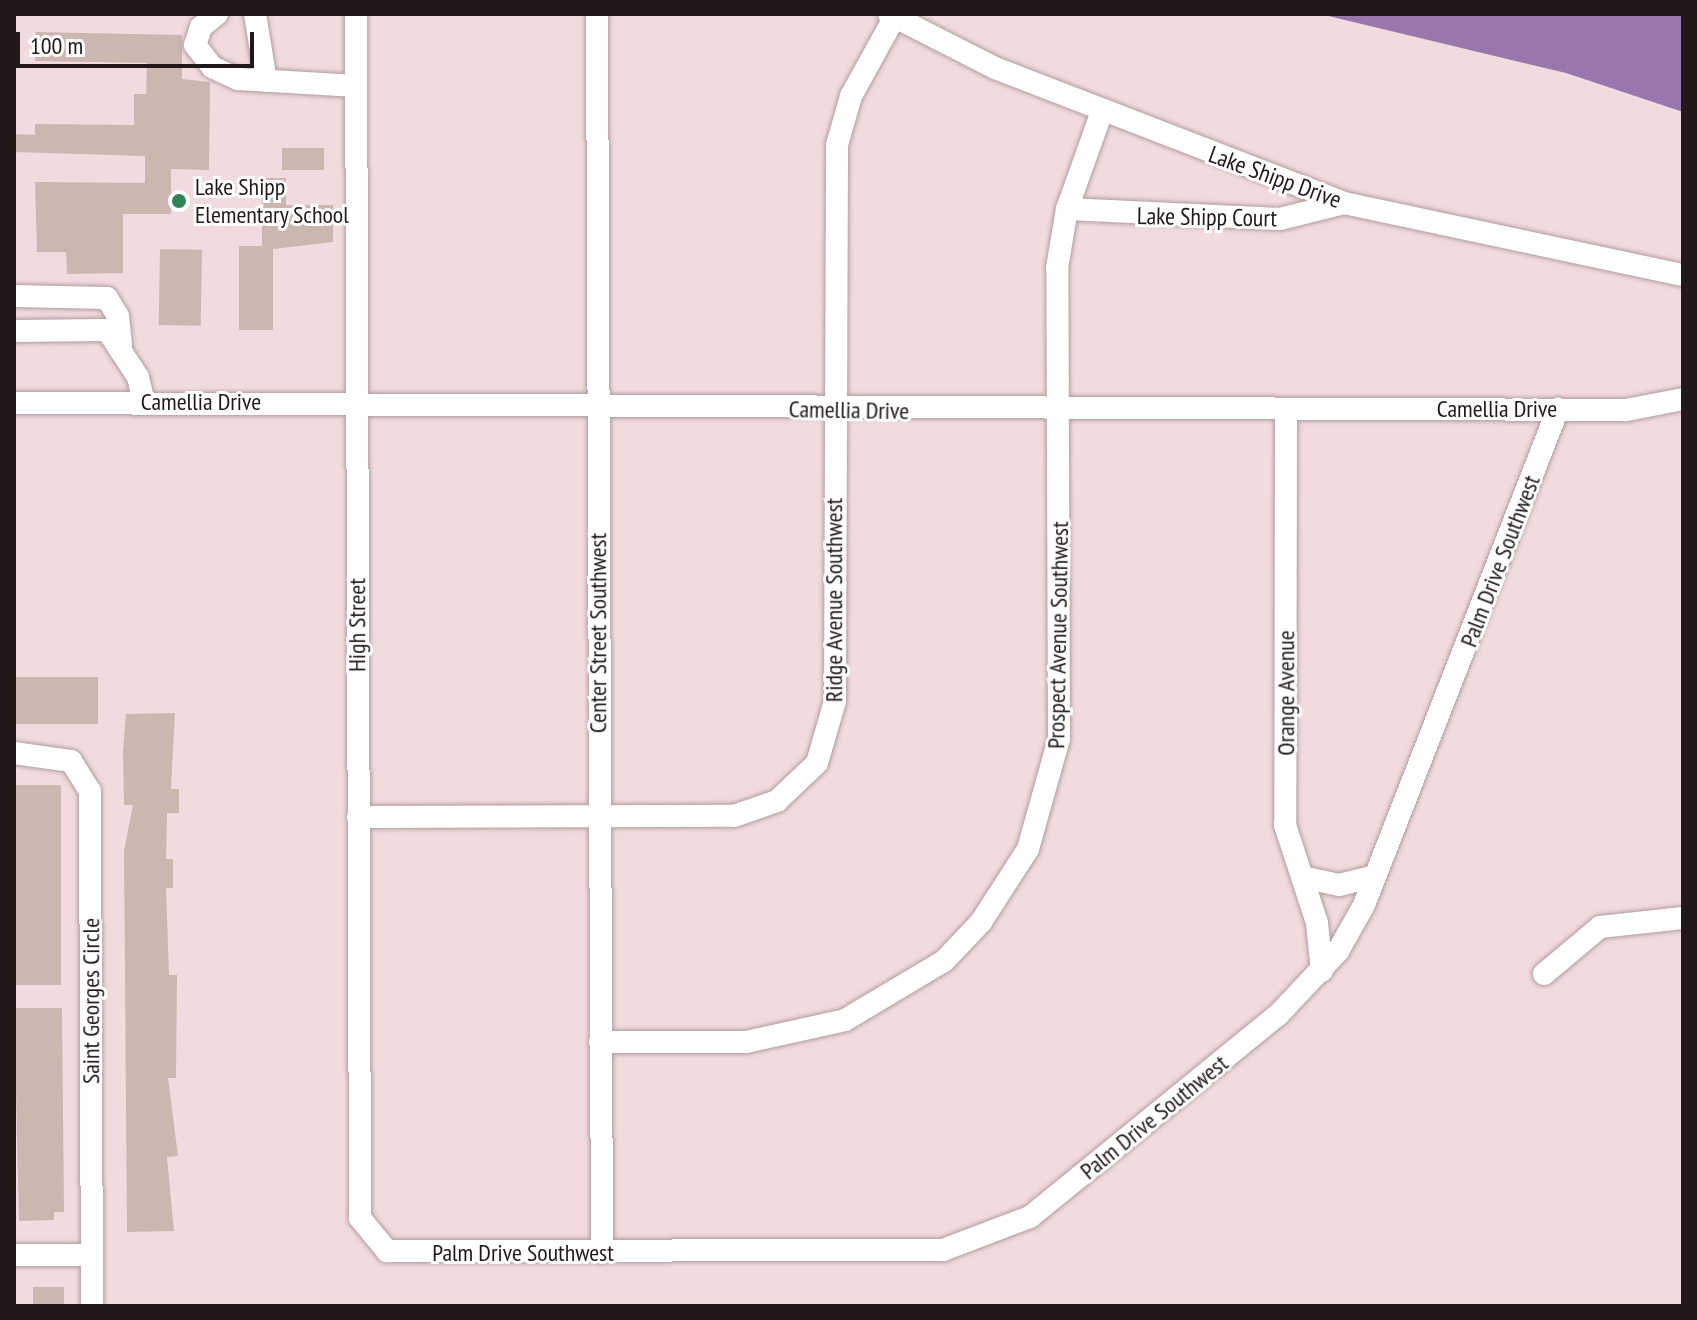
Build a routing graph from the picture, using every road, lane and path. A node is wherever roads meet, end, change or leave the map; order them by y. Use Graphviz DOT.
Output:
graph roads {
  1 [pos="217,14"];
  2 [pos="255,14"];
  3 [pos="356,14"];
  4 [pos="597,14"];
  5 [pos="891,16"];
  6 [pos="266,81"];
  7 [pos="356,86"];
  8 [pos="1102,111"];
  9 [pos="1344,203"];
  10 [pos="1067,209"];
  11 [pos="1683,275"];
  12 [pos="14,296"];
  13 [pos="14,331"];
  14 [pos="114,338"];
  15 [pos="1683,399"];
  16 [pos="357,401"];
  17 [pos="144,402"];
  18 [pos="14,403"];
  19 [pos="598,406"];
  20 [pos="1286,409"];
  21 [pos="1558,409"];
  22 [pos="835,410"];
  23 [pos="1059,410"];
  24 [pos="14,753"];
  25 [pos="358,817"];
  26 [pos="600,817"];
  27 [pos="1375,876"];
  28 [pos="1302,877"];
  29 [pos="1683,918"];
  30 [pos="1322,971"];
  31 [pos="1544,974"];
  32 [pos="600,1042"];
  33 [pos="368,1235"];
  34 [pos="602,1252"];
  35 [pos="14,1255"];
  36 [pos="92,1255"];
  37 [pos="92,1306"];
  1 -- 6 [label="street"];
  2 -- 6 [label="street"];
  3 -- 7 [label="street, High Street"];
  4 -- 19 [label="street, Center Street Southwest"];
  5 -- 8 [label="street, Lake Shipp Drive"];
  5 -- 22 [label="street, Ridge Avenue Southwest"];
  6 -- 7 [label="street"];
  7 -- 16 [label="street, High Street"];
  8 -- 9 [label="street, Lake Shipp Drive"];
  8 -- 10 [label="street, Prospect Avenue Southwest"];
  9 -- 10 [label="street, Lake Shipp Court"];
  9 -- 11 [label="street, Lake Shipp Drive"];
  10 -- 23 [label="street, Prospect Avenue Southwest"];
  12 -- 14 [label="street"];
  13 -- 14 [label="street"];
  14 -- 17 [label="street"];
  15 -- 21 [label="street, Camellia Drive"];
  16 -- 17 [label="street, Camellia Drive"];
  16 -- 19 [label="street, Camellia Drive"];
  16 -- 25 [label="street, High Street"];
  17 -- 18 [label="street, Camellia Drive"];
  19 -- 22 [label="street, Camellia Drive"];
  19 -- 26 [label="street, Center Street Southwest"];
  20 -- 21 [label="street, Camellia Drive"];
  20 -- 23 [label="street, Camellia Drive"];
  20 -- 28 [label="street, Orange Avenue"];
  21 -- 27 [label="street, Palm Drive Southwest"];
  22 -- 23 [label="street, Camellia Drive"];
  22 -- 26 [label="street, Ridge Avenue Southwest"];
  23 -- 32 [label="street, Prospect Avenue Southwest"];
  24 -- 36 [label="street, Saint Georges Circle"];
  25 -- 26 [label="street, Ridge Avenue Southwest"];
  25 -- 33 [label="street, High Street"];
  26 -- 32 [label="street, Center Street Southwest"];
  27 -- 28 [label="street"];
  27 -- 30 [label="street, Palm Drive Southwest"];
  28 -- 30 [label="street, Orange Avenue"];
  29 -- 31 [label="street"];
  30 -- 34 [label="street, Palm Drive Southwest"];
  32 -- 34 [label="street, Center Street Southwest"];
  33 -- 34 [label="street, Palm Drive Southwest"];
  35 -- 36 [label="street"];
  36 -- 37 [label="street, Saint Georges Circle"];
}
